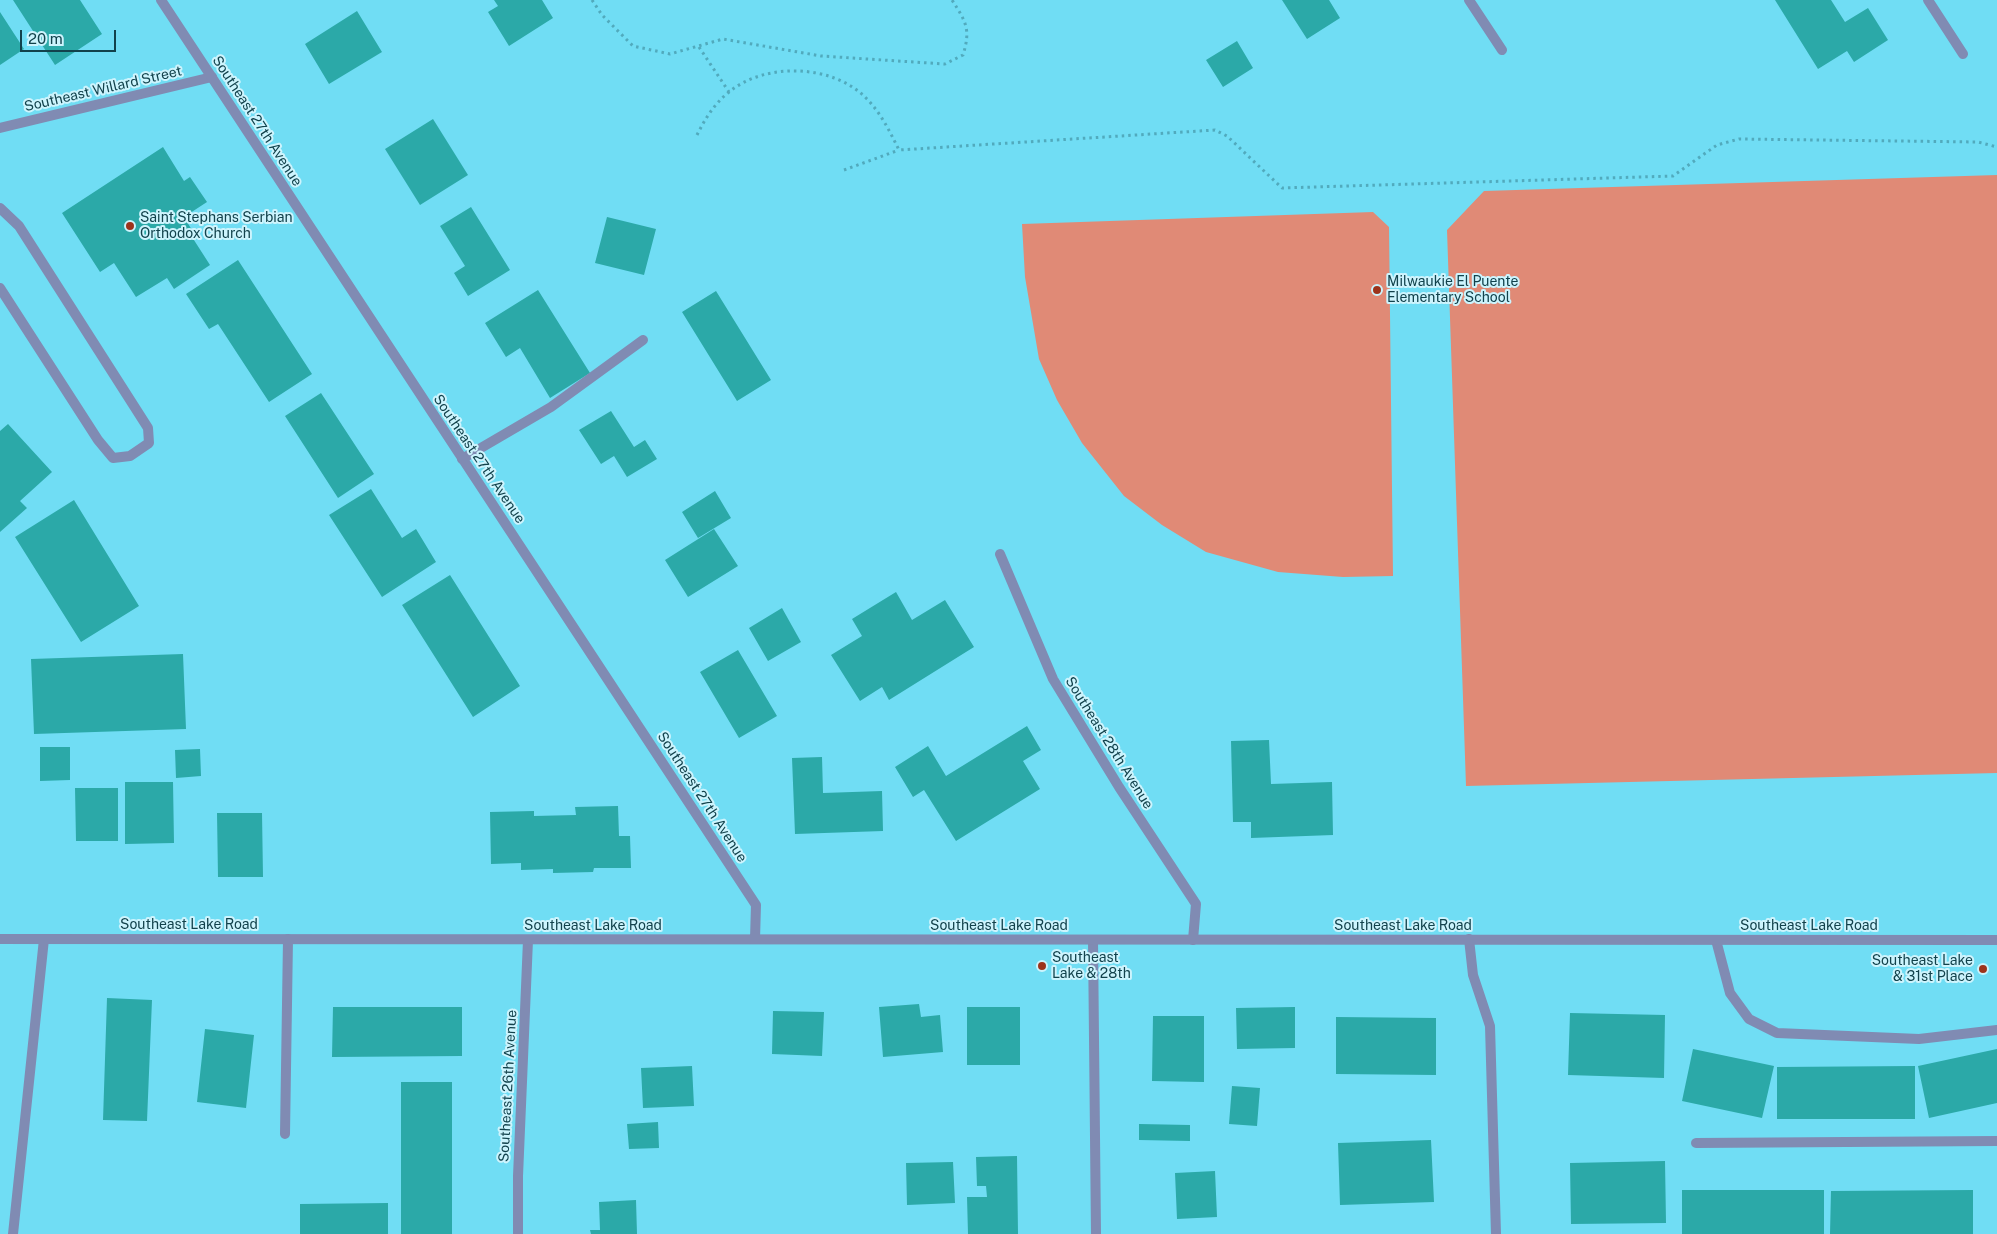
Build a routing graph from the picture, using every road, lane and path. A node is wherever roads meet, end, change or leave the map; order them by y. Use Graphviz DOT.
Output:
graph roads {
  1 [pos="161,0"];
  2 [pos="592,0"];
  3 [pos="952,0"];
  4 [pos="1469,0"];
  5 [pos="1928,0"];
  6 [pos="699,47"];
  7 [pos="1502,50"];
  8 [pos="1963,54"];
  9 [pos="212,77"];
  10 [pos="729,92"];
  11 [pos="0,128"];
  12 [pos="696,135"];
  13 [pos="1997,147"];
  14 [pos="899,150"];
  15 [pos="844,170"];
  16 [pos="0,208"];
  17 [pos="0,288"];
  18 [pos="644,340"];
  19 [pos="462,459"];
  20 [pos="1000,554"];
  21 [pos="755,938"];
  22 [pos="0,939"];
  23 [pos="44,939"];
  24 [pos="288,939"];
  25 [pos="1470,939"];
  26 [pos="528,940"];
  27 [pos="1093,940"];
  28 [pos="1193,940"];
  29 [pos="1716,940"];
  30 [pos="1997,940"];
  31 [pos="1997,1030"];
  32 [pos="285,1134"];
  33 [pos="1997,1141"];
  34 [pos="1696,1143"];
  35 [pos="13,1234"];
  36 [pos="518,1234"];
  37 [pos="1096,1234"];
  38 [pos="1496,1234"];
  1 -- 9 [label="street, Southeast 27th Avenue"];
  2 -- 6 [label="path"];
  3 -- 6 [label="path"];
  4 -- 7 [label="street"];
  5 -- 8 [label="street"];
  6 -- 10 [label="path"];
  9 -- 11 [label="street, Southeast Willard Street"];
  9 -- 19 [label="street, Southeast 27th Avenue"];
  10 -- 12 [label="path"];
  10 -- 14 [label="path"];
  13 -- 14 [label="path"];
  14 -- 15 [label="path"];
  16 -- 17 [label="street"];
  18 -- 19 [label="street"];
  19 -- 21 [label="street, Southeast 27th Avenue"];
  20 -- 28 [label="street, Southeast 28th Avenue"];
  21 -- 26 [label="street, Southeast Lake Road"];
  21 -- 27 [label="street, Southeast Lake Road"];
  22 -- 23 [label="street, Southeast Lake Road"];
  23 -- 24 [label="street, Southeast Lake Road"];
  23 -- 35 [label="street"];
  24 -- 26 [label="street, Southeast Lake Road"];
  24 -- 32 [label="street"];
  25 -- 28 [label="street, Southeast Lake Road"];
  25 -- 29 [label="street, Southeast Lake Road"];
  25 -- 38 [label="street"];
  26 -- 36 [label="street, Southeast 26th Avenue"];
  27 -- 28 [label="street, Southeast Lake Road"];
  27 -- 37 [label="street"];
  29 -- 30 [label="street, Southeast Lake Road"];
  29 -- 31 [label="street"];
  33 -- 34 [label="street"];
}
